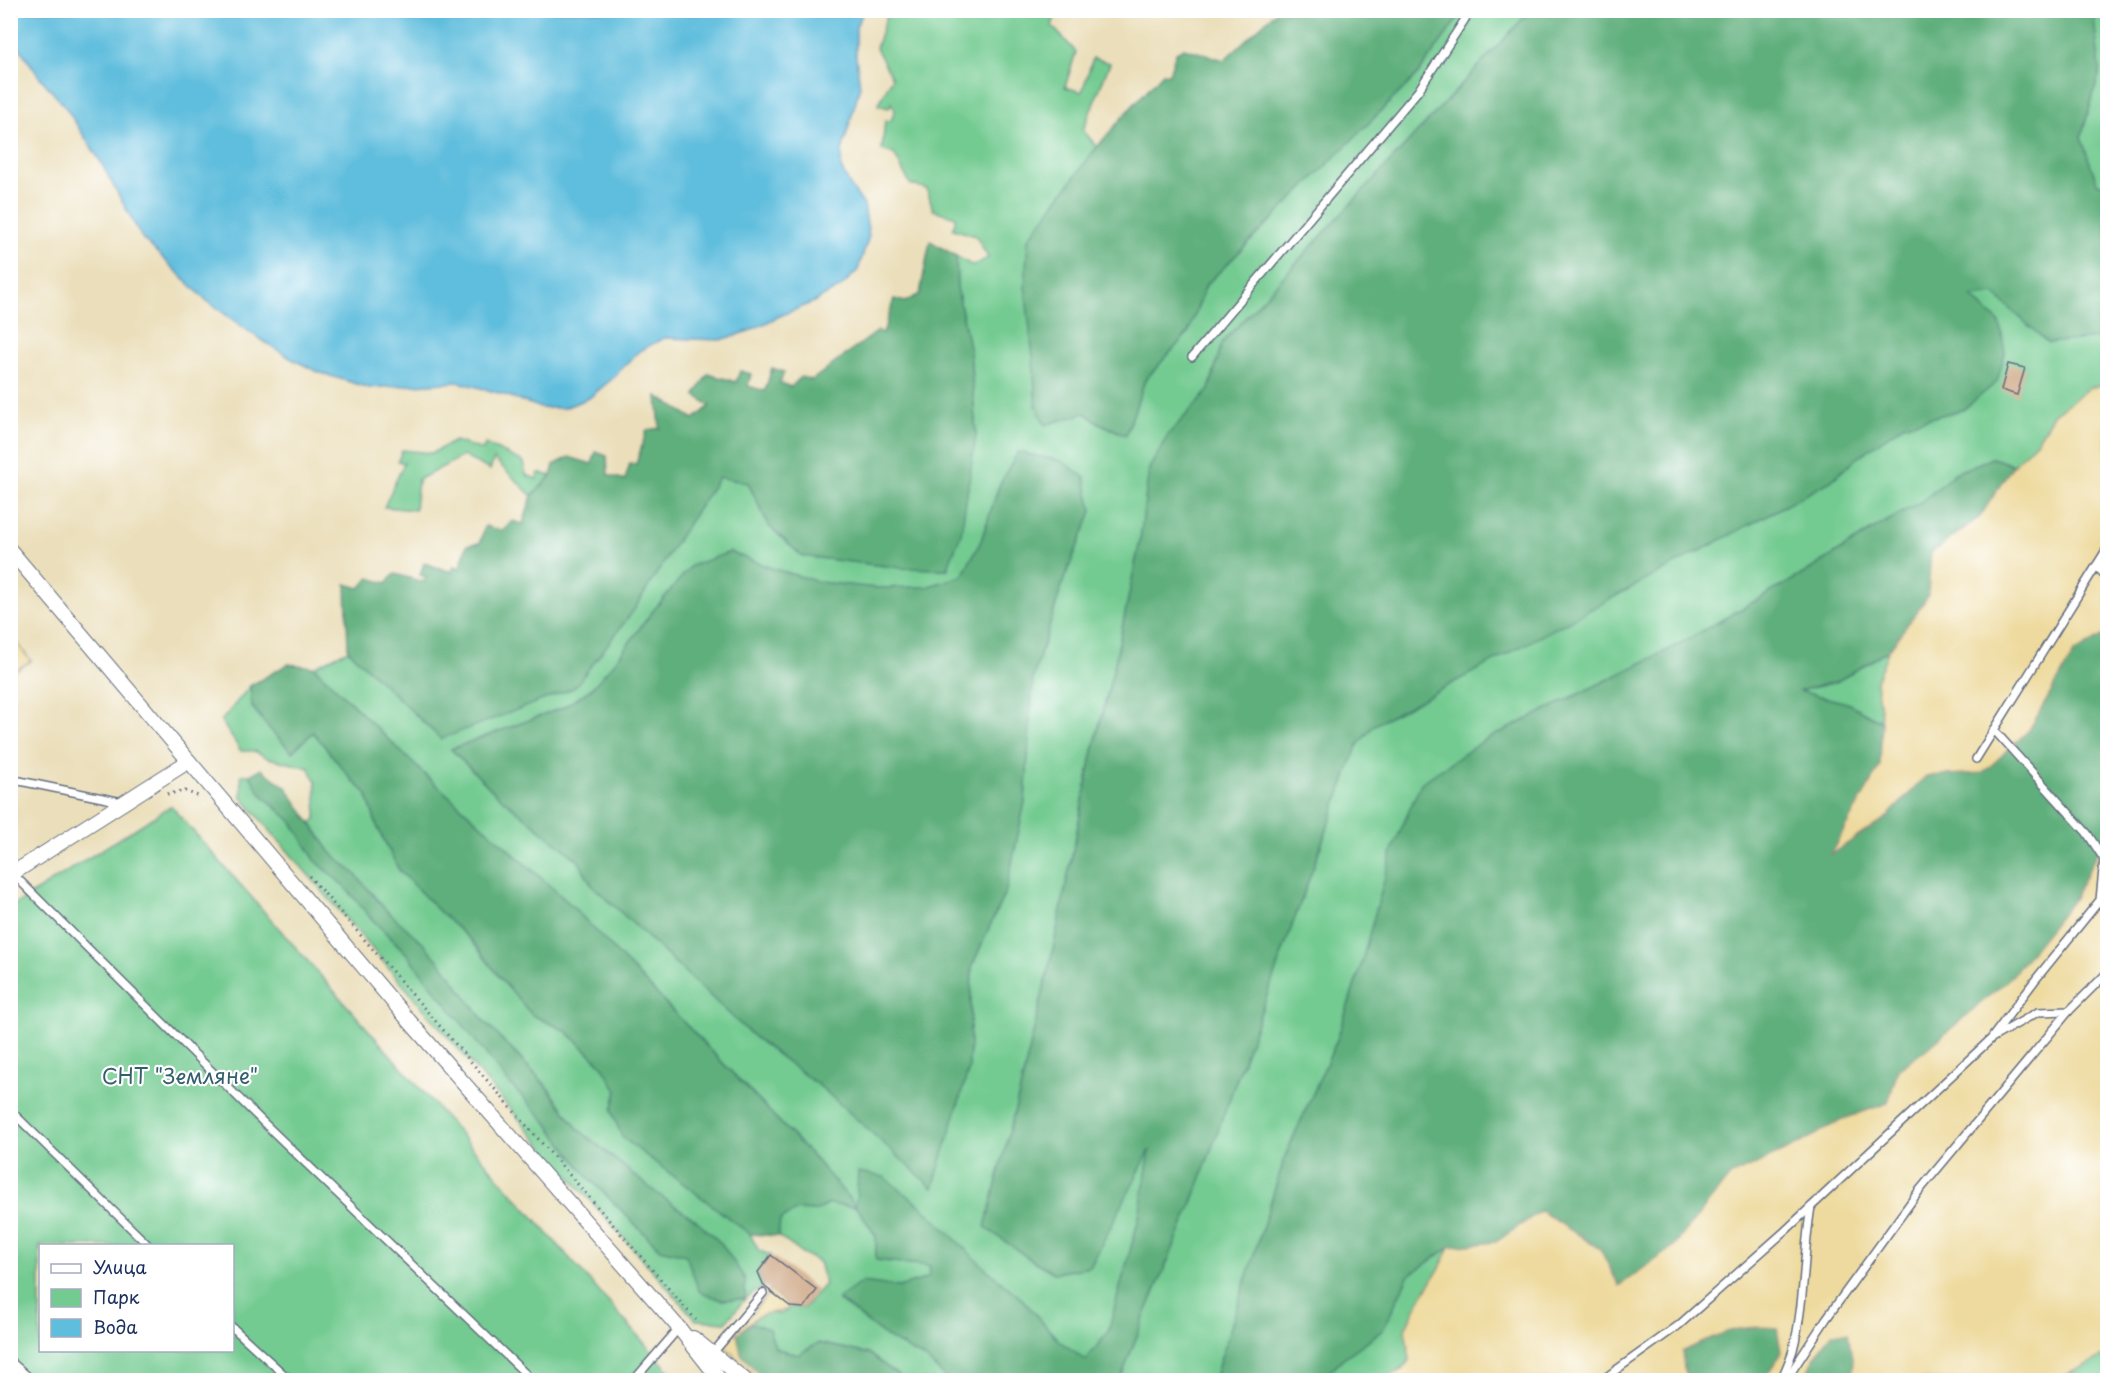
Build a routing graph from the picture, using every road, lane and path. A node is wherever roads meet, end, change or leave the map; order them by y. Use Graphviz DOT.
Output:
graph roads {
  1 [pos="1471,10"];
  2 [pos="1192,357"];
  3 [pos="2108,547"];
  4 [pos="10,550"];
  5 [pos="2096,566"];
  6 [pos="2108,578"];
  7 [pos="1994,730"];
  8 [pos="1976,759"];
  9 [pos="189,761"];
  10 [pos="10,779"];
  11 [pos="164,794"];
  12 [pos="122,802"];
  13 [pos="205,803"];
  14 [pos="11,874"];
  15 [pos="307,874"];
  16 [pos="2108,876"];
  17 [pos="2101,887"];
  18 [pos="2108,972"];
  19 [pos="2069,1011"];
  20 [pos="1992,1038"];
  21 [pos="10,1110"];
  22 [pos="1811,1206"];
  23 [pos="148,1244"];
  24 [pos="763,1293"];
  25 [pos="696,1320"];
  26 [pos="679,1328"];
  27 [pos="234,1329"];
  28 [pos="712,1353"];
  29 [pos="10,1361"];
  30 [pos="32,1380"];
  31 [pos="290,1380"];
  32 [pos="532,1380"];
  33 [pos="634,1380"];
  34 [pos="720,1380"];
  35 [pos="745,1380"];
  36 [pos="1602,1380"];
  37 [pos="1781,1380"];
  38 [pos="1786,1380"];
  1 -- 2 [label="lane"];
  3 -- 5 [label="lane"];
  4 -- 9 [label="street"];
  5 -- 6 [label="lane"];
  5 -- 7 [label="lane"];
  7 -- 8 [label="lane"];
  7 -- 17 [label="lane"];
  9 -- 12 [label="street"];
  9 -- 26 [label="street"];
  10 -- 12 [label="lane"];
  11 -- 13 [label="path"];
  12 -- 14 [label="street"];
  14 -- 32 [label="lane"];
  15 -- 25 [label="path"];
  16 -- 17 [label="lane"];
  17 -- 20 [label="lane"];
  18 -- 19 [label="lane"];
  19 -- 20 [label="lane"];
  19 -- 38 [label="lane"];
  20 -- 22 [label="lane"];
  21 -- 23 [label="lane"];
  22 -- 36 [label="lane"];
  22 -- 37 [label="lane"];
  24 -- 28 [label="lane"];
  26 -- 28 [label="street"];
  26 -- 33 [label="lane"];
  26 -- 34 [label="street"];
  27 -- 31 [label="lane"];
  28 -- 35 [label="street"];
  29 -- 30 [label="lane"];
}
